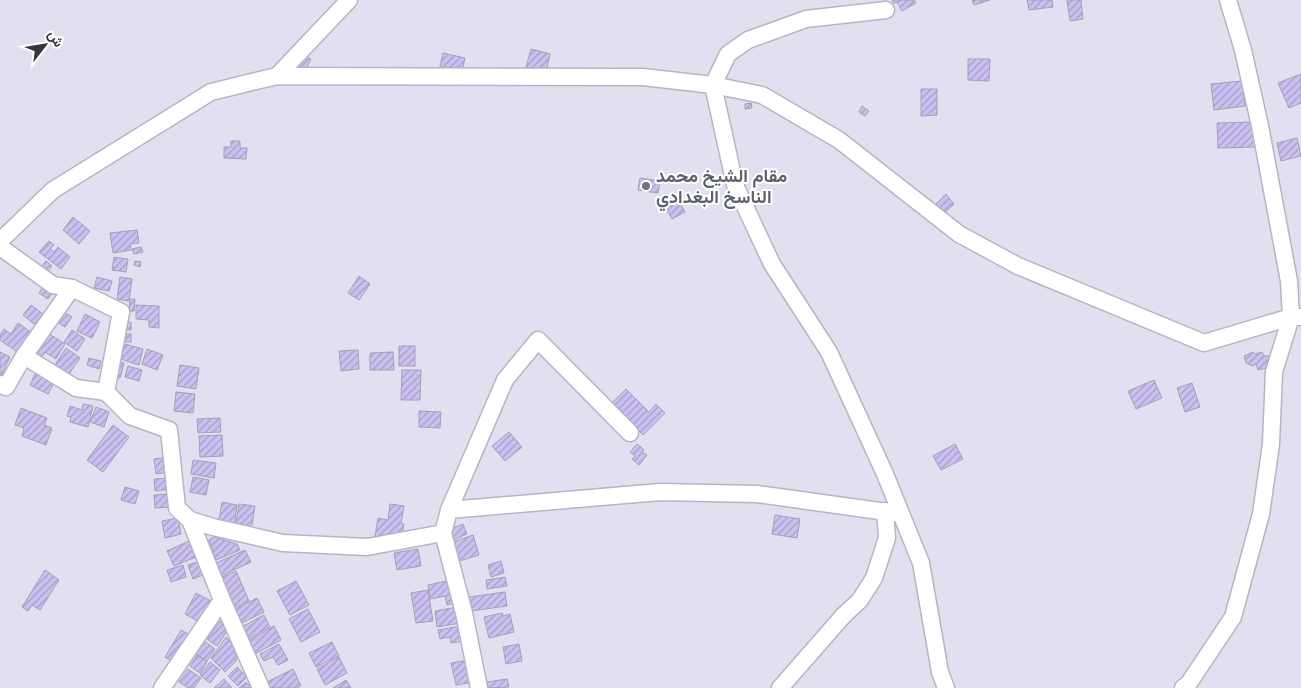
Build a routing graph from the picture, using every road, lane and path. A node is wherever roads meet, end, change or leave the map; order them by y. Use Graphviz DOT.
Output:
graph roads {
  1 [pos="349,0"];
  2 [pos="1228,0"];
  3 [pos="886,10"];
  4 [pos="277,76"];
  5 [pos="713,85"];
  6 [pos="0,241"];
  7 [pos="0,246"];
  8 [pos="72,288"];
  9 [pos="1296,317"];
  10 [pos="24,356"];
  11 [pos="2,391"];
  12 [pos="106,392"];
  13 [pos="630,433"];
  14 [pos="449,510"];
  15 [pos="893,512"];
  16 [pos="190,520"];
  17 [pos="444,533"];
  18 [pos="222,600"];
  19 [pos="162,688"];
  20 [pos="261,688"];
  21 [pos="479,688"];
  22 [pos="780,688"];
  23 [pos="946,688"];
  24 [pos="1183,688"];
  1 -- 4 [label="street"];
  2 -- 9 [label="street"];
  3 -- 5 [label="street"];
  4 -- 5 [label="street"];
  4 -- 6 [label="street"];
  5 -- 9 [label="street"];
  5 -- 15 [label="street"];
  7 -- 8 [label="street"];
  8 -- 10 [label="street"];
  8 -- 12 [label="street"];
  9 -- 24 [label="street"];
  10 -- 11 [label="street"];
  10 -- 12 [label="street"];
  12 -- 16 [label="street"];
  13 -- 14 [label="street"];
  14 -- 15 [label="street"];
  14 -- 17 [label="street"];
  15 -- 22 [label="street"];
  15 -- 23 [label="street"];
  16 -- 17 [label="street"];
  16 -- 18 [label="street"];
  17 -- 21 [label="street"];
  18 -- 19 [label="street"];
  18 -- 20 [label="street"];
}
